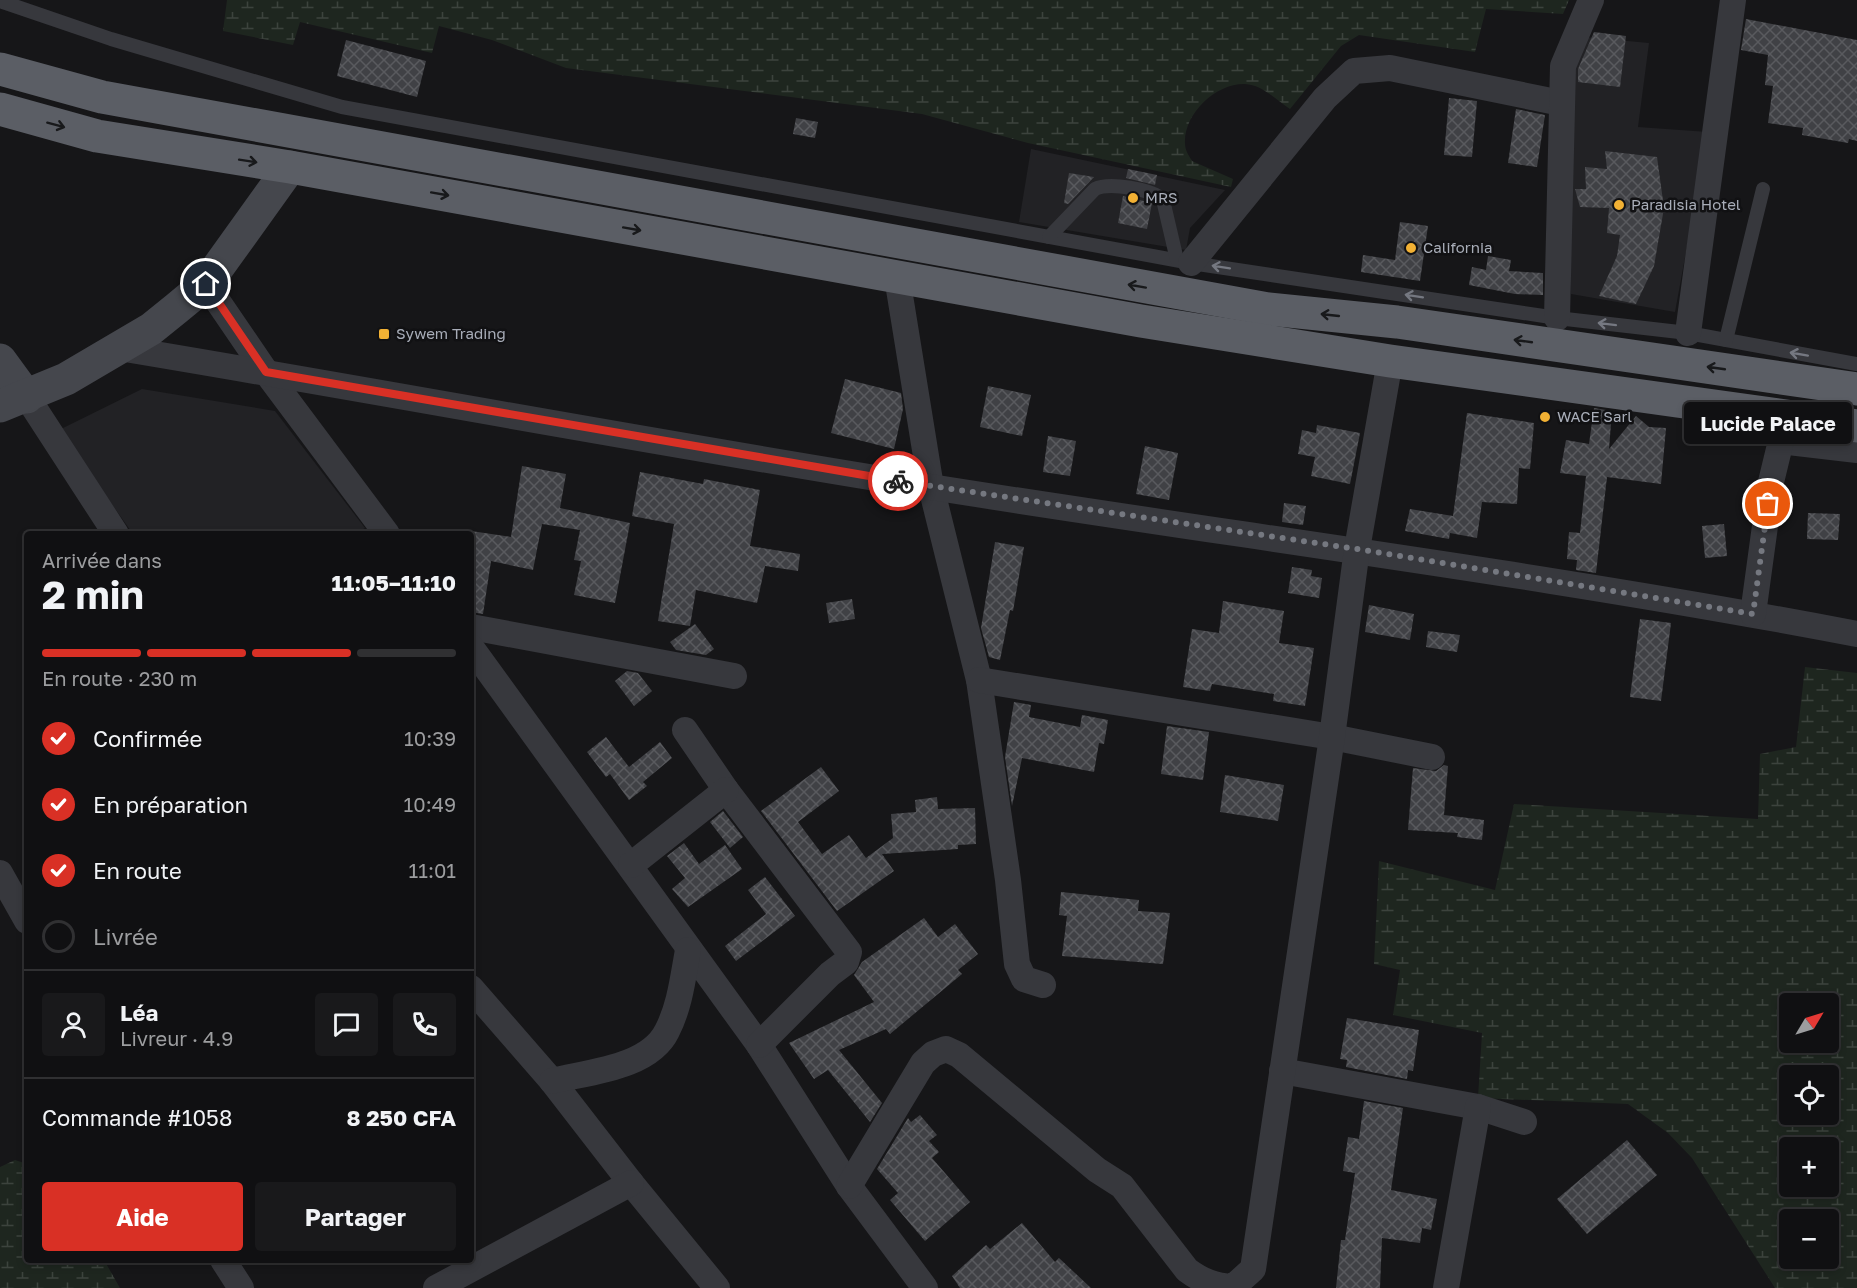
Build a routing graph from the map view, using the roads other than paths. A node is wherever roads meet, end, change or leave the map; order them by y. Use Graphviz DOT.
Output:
graph roads {
  1 [pos="1591,0"];
  2 [pos="1733,0"];
  3 [pos="0,1"];
  4 [pos="0,69"];
  5 [pos="1561,103"];
  6 [pos="0,109"];
  7 [pos="290,167"];
  8 [pos="1763,189"];
  9 [pos="1049,237"];
  10 [pos="1184,261"];
  11 [pos="897,277"];
  12 [pos="206,284"];
  13 [pos="1557,318"];
  14 [pos="1688,333"];
  15 [pos="1726,340"];
  16 [pos="119,348"];
  17 [pos="0,360"];
  18 [pos="1390,361"];
  19 [pos="1857,364"];
  20 [pos="266,372"];
  21 [pos="1857,389"];
  22 [pos="14,402"];
  23 [pos="1857,426"];
  24 [pos="1783,429"];
  25 [pos="1857,450"];
  26 [pos="931,487"];
  27 [pos="114,531"];
  28 [pos="385,531"];
  29 [pos="1357,549"];
  30 [pos="1753,614"];
  31 [pos="474,628"];
  32 [pos="1857,634"];
  33 [pos="474,651"];
  34 [pos="734,676"];
  35 [pos="979,680"];
  36 [pos="685,730"];
  37 [pos="1332,737"];
  38 [pos="1432,757"];
  39 [pos="726,790"];
  40 [pos="631,865"];
  41 [pos="3,883"];
  42 [pos="24,916"];
  43 [pos="688,950"];
  44 [pos="1043,985"];
  45 [pos="474,991"];
  46 [pos="759,1045"];
  47 [pos="1282,1071"];
  48 [pos="552,1081"];
  49 [pos="1478,1107"];
  50 [pos="1524,1122"];
  51 [pos="631,1183"];
  52 [pos="849,1186"];
  53 [pos="226,1263"];
  54 [pos="444,1279"];
  55 [pos="1233,1287"];
  56 [pos="241,1288"];
  57 [pos="717,1288"];
  58 [pos="925,1288"];
  59 [pos="1446,1288"];
  1 -- 5 [label="street"];
  2 -- 14 [label="street"];
  3 -- 9 [label="lane"];
  21 -- 4 [label="highway, one-way"];
  5 -- 10 [label="street"];
  5 -- 13 [label="street"];
  6 -- 7 [label="highway, one-way"];
  7 -- 11 [label="highway, one-way"];
  7 -- 12 [label="main road"];
  8 -- 15 [label="lane"];
  9 -- 10 [label="lane"];
  9 -- 10 [label="lane"];
  13 -- 10 [label="lane, one-way"];
  11 -- 18 [label="highway"];
  11 -- 26 [label="street"];
  12 -- 16 [label="main road"];
  12 -- 20 [label="street"];
  14 -- 13 [label="lane, one-way"];
  14 -- 15 [label="lane"];
  19 -- 15 [label="lane, one-way"];
  16 -- 20 [label="street"];
  16 -- 22 [label="main road"];
  17 -- 22 [label="main road"];
  18 -- 24 [label="highway"];
  18 -- 29 [label="street"];
  20 -- 26 [label="street"];
  20 -- 28 [label="street"];
  22 -- 27 [label="street"];
  23 -- 24 [label="highway"];
  24 -- 25 [label="street"];
  24 -- 30 [label="street"];
  26 -- 29 [label="street"];
  26 -- 35 [label="street"];
  29 -- 30 [label="street"];
  29 -- 37 [label="street"];
  30 -- 32 [label="street"];
  31 -- 34 [label="street"];
  33 -- 40 [label="street"];
  35 -- 37 [label="street"];
  35 -- 44 [label="street"];
  36 -- 39 [label="street"];
  37 -- 38 [label="street"];
  37 -- 47 [label="street"];
  39 -- 40 [label="street"];
  39 -- 46 [label="street"];
  40 -- 43 [label="street"];
  41 -- 42 [label="street"];
  43 -- 46 [label="street"];
  43 -- 48 [label="street"];
  45 -- 48 [label="street"];
  46 -- 52 [label="street"];
  47 -- 49 [label="street"];
  47 -- 55 [label="street"];
  48 -- 51 [label="street"];
  49 -- 50 [label="street"];
  49 -- 59 [label="street"];
  51 -- 54 [label="street"];
  51 -- 57 [label="street"];
  52 -- 55 [label="street"];
  52 -- 58 [label="street"];
  53 -- 56 [label="street"];
}
